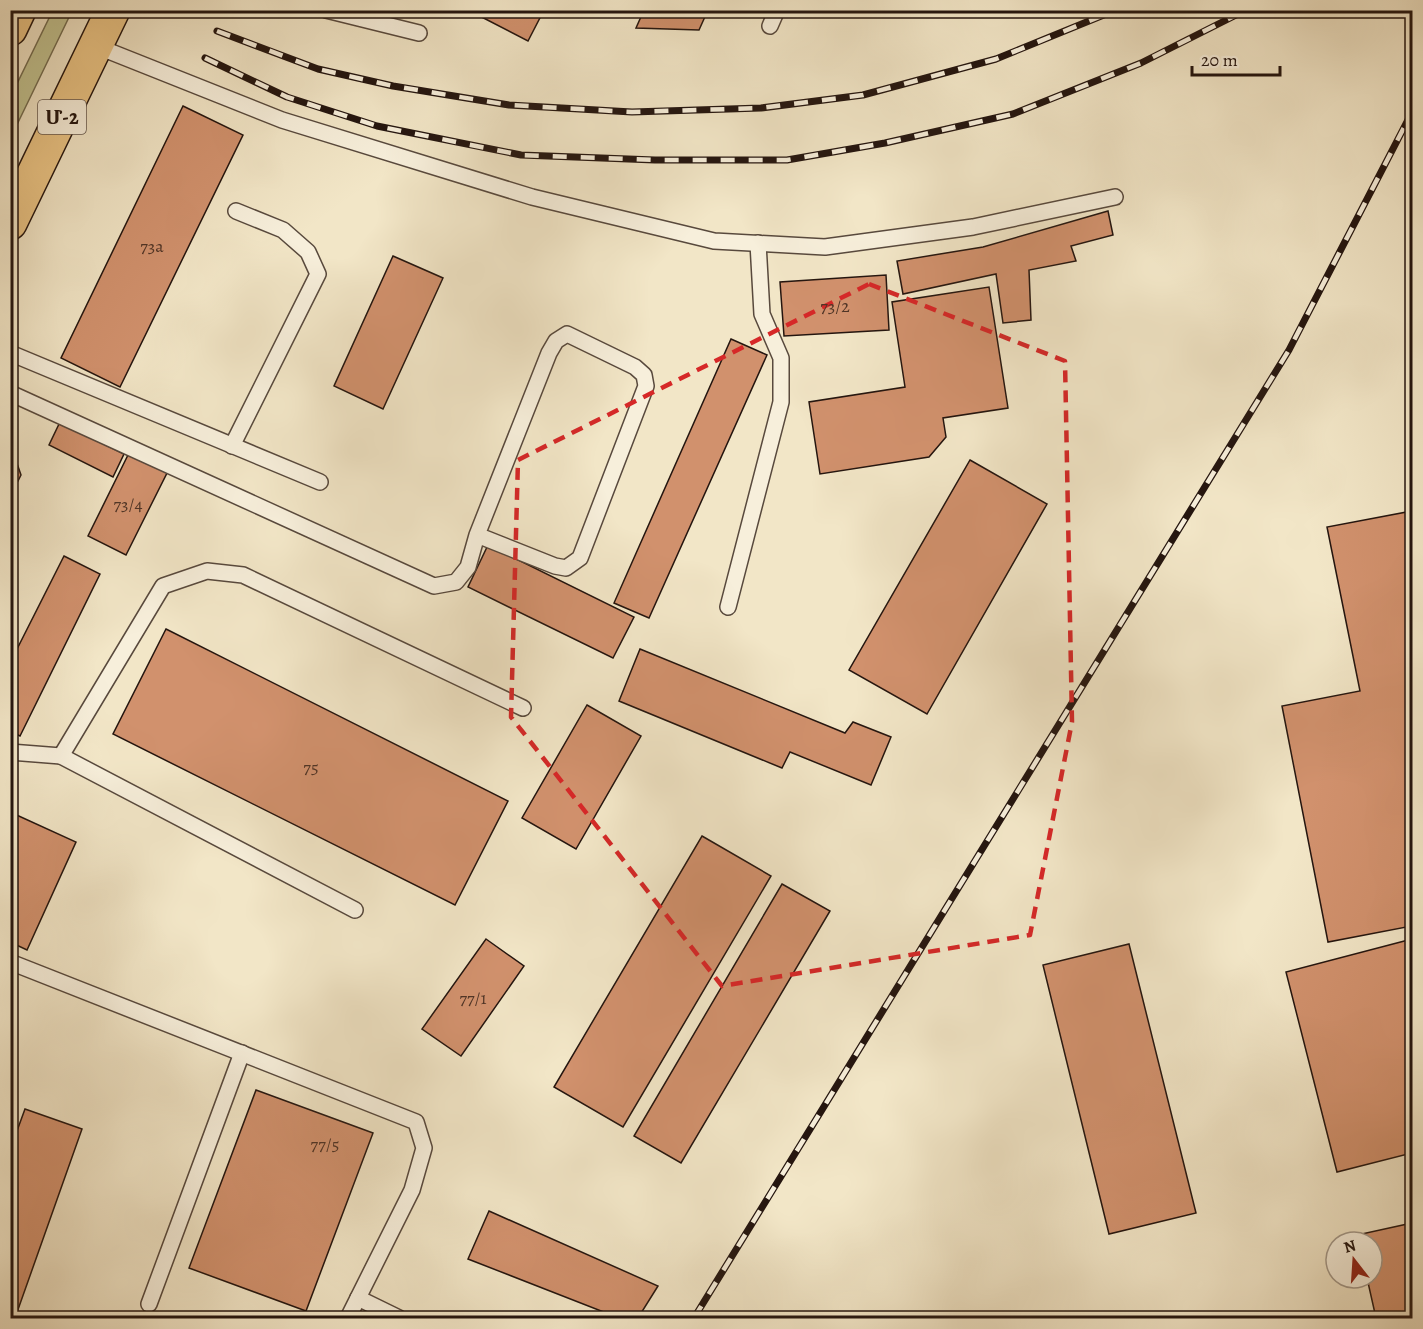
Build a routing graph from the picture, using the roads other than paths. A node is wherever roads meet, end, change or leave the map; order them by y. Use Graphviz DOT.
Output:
graph roads {
  1 [pos="19,10"];
  2 [pos="113,10"];
  3 [pos="326,10"];
  4 [pos="777,10"];
  5 [pos="770,26"];
  6 [pos="10,29"];
  7 [pos="419,33"];
  8 [pos="96,46"];
  9 [pos="1115,197"];
  10 [pos="236,211"];
  11 [pos="10,223"];
  12 [pos="758,243"];
  13 [pos="10,353"];
  14 [pos="10,393"];
  15 [pos="232,446"];
  16 [pos="320,482"];
  17 [pos="477,535"];
  18 [pos="728,607"];
  19 [pos="523,708"];
  20 [pos="10,752"];
  21 [pos="61,756"];
  22 [pos="355,910"];
  23 [pos="10,962"];
  24 [pos="242,1053"];
  25 [pos="358,1298"];
  26 [pos="149,1304"];
  27 [pos="348,1318"];
  28 [pos="399,1318"];
  1 -- 6 [label="main road"];
  2 -- 8 [label="main road, Մ-2"];
  3 -- 7 [label="lane"];
  4 -- 5 [label="lane"];
  8 -- 11 [label="main road, Մ-2"];
  8 -- 12 [label="lane"];
  9 -- 12 [label="lane"];
  10 -- 15 [label="lane"];
  12 -- 18 [label="lane"];
  13 -- 15 [label="lane"];
  14 -- 17 [label="lane"];
  15 -- 16 [label="lane"];
  17 -- 17 [label="lane"];
  19 -- 21 [label="lane"];
  20 -- 21 [label="lane"];
  21 -- 22 [label="lane"];
  23 -- 24 [label="lane"];
  24 -- 25 [label="lane"];
  24 -- 26 [label="lane"];
  25 -- 27 [label="lane"];
  25 -- 28 [label="lane"];
}
